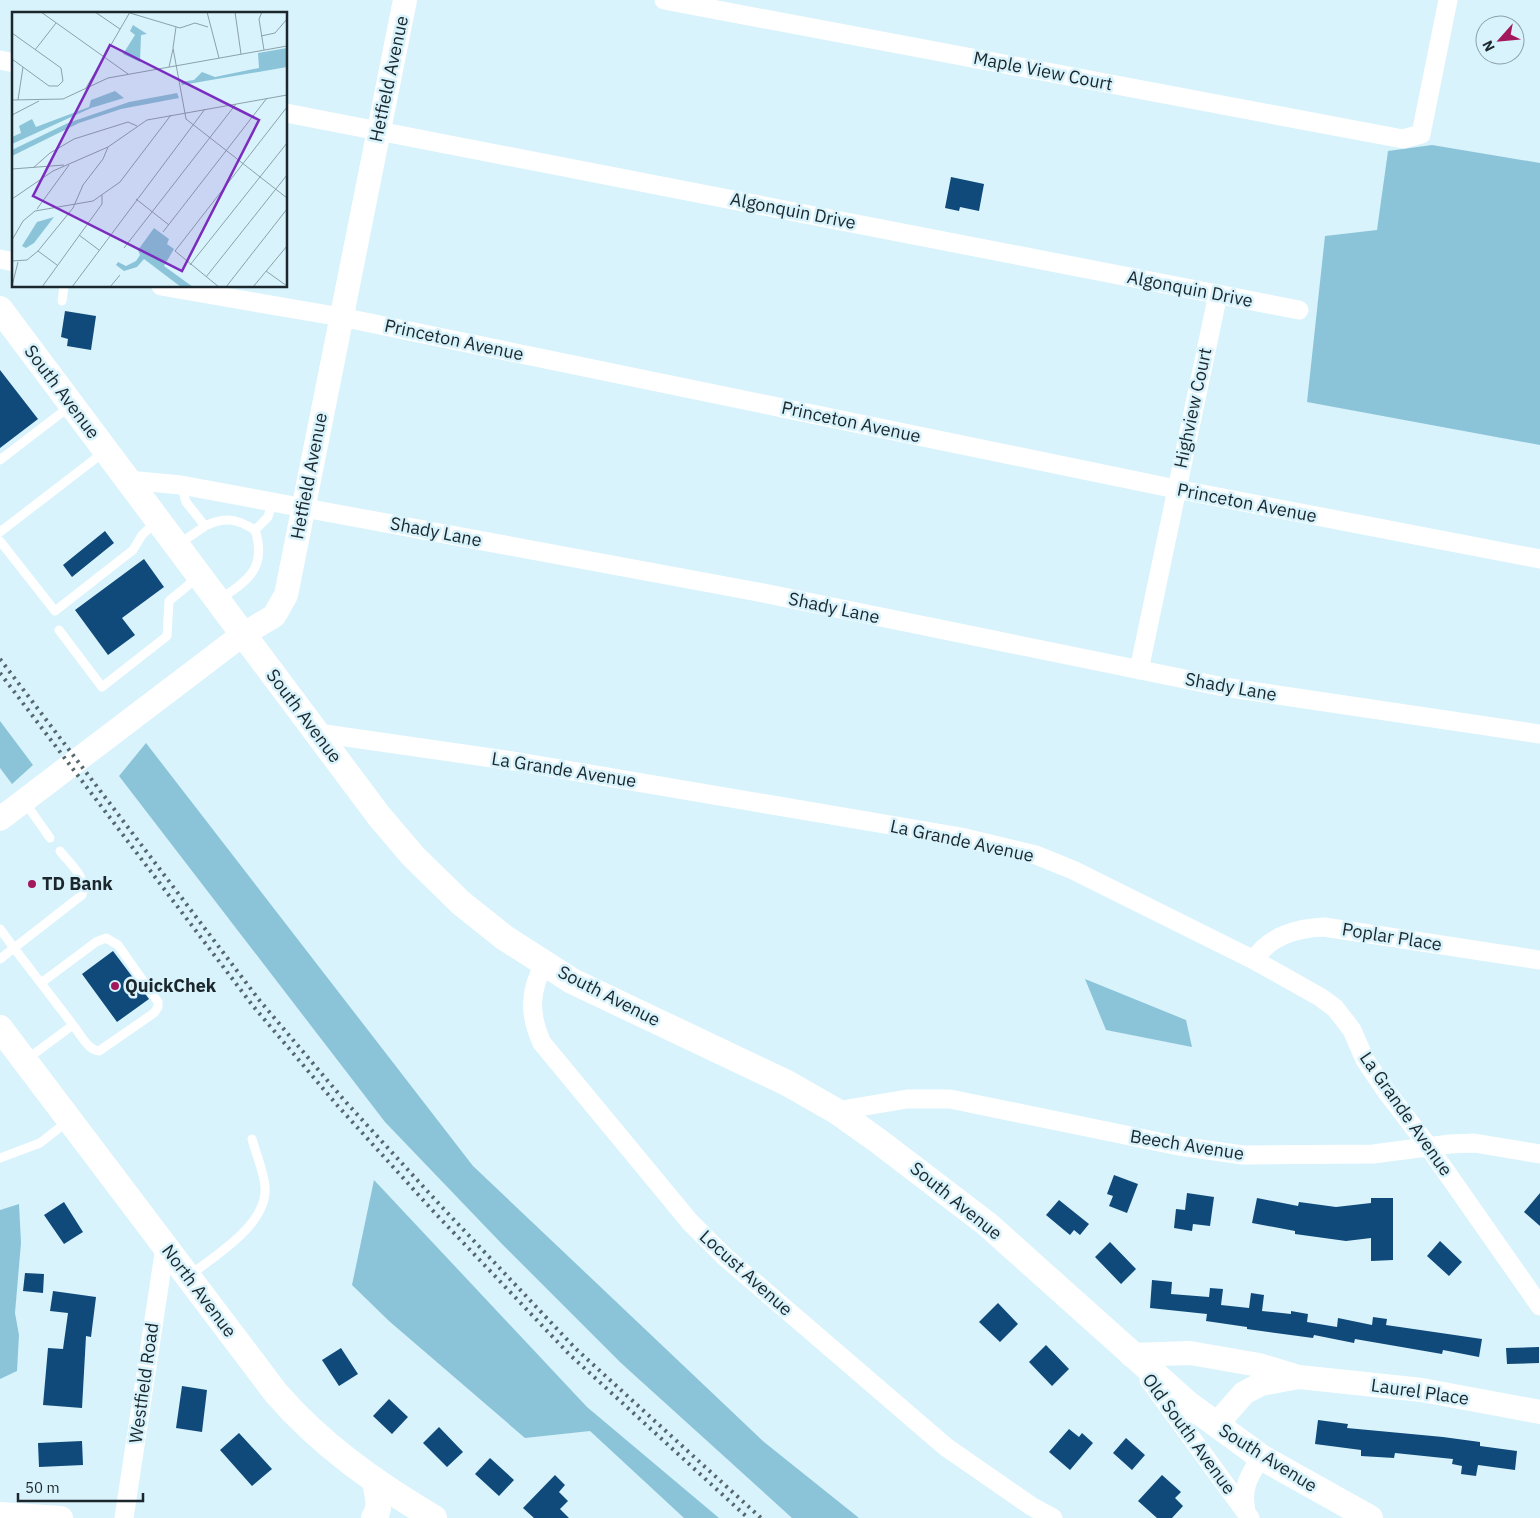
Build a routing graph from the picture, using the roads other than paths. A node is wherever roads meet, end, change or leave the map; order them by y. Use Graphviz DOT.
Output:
graph roads {
  1 [pos="405,0"];
  2 [pos="664,0"];
  3 [pos="1448,0"];
  4 [pos="288,113"];
  5 [pos="378,130"];
  6 [pos="64,288"];
  7 [pos="173,288"];
  8 [pos="1218,294"];
  9 [pos="62,301"];
  10 [pos="0,309"];
  11 [pos="1300,310"];
  12 [pos="341,317"];
  13 [pos="71,405"];
  14 [pos="106,450"];
  15 [pos="0,460"];
  16 [pos="128,480"];
  17 [pos="181,485"];
  18 [pos="1176,489"];
  19 [pos="272,503"];
  20 [pos="302,508"];
  21 [pos="158,520"];
  22 [pos="206,526"];
  23 [pos="255,530"];
  24 [pos="0,532"];
  25 [pos="0,541"];
  26 [pos="177,546"];
  27 [pos="1540,558"];
  28 [pos="200,576"];
  29 [pos="218,601"];
  30 [pos="59,630"];
  31 [pos="242,635"];
  32 [pos="1139,670"];
  33 [pos="318,732"];
  34 [pos="1540,734"];
  35 [pos="24,801"];
  36 [pos="0,819"];
  37 [pos="50,838"];
  38 [pos="60,851"];
  39 [pos="0,929"];
  40 [pos="14,948"];
  41 [pos="0,958"];
  42 [pos="1254,960"];
  43 [pos="1540,960"];
  44 [pos="545,963"];
  45 [pos="41,983"];
  46 [pos="73,1025"];
  47 [pos="0,1028"];
  48 [pos="25,1060"];
  49 [pos="836,1111"];
  50 [pos="70,1120"];
  51 [pos="252,1139"];
  52 [pos="1428,1146"];
  53 [pos="1540,1154"];
  54 [pos="0,1158"];
  55 [pos="165,1247"];
  56 [pos="188,1277"];
  57 [pos="1540,1306"];
  58 [pos="1131,1355"];
  59 [pos="1299,1378"];
  60 [pos="1540,1412"];
  61 [pos="1216,1425"];
  62 [pos="1262,1457"];
  63 [pos="375,1482"];
  64 [pos="0,1514"];
  65 [pos="1248,1515"];
  66 [pos="61,1518"];
  67 [pos="124,1518"];
  68 [pos="374,1518"];
  69 [pos="434,1518"];
  70 [pos="1052,1518"];
  71 [pos="1370,1518"];
  1 -- 5 [label="street, Hetfield Avenue"];
  2 -- 3 [label="street, Maple View Court"];
  4 -- 5 [label="street, Algonquin Drive"];
  5 -- 8 [label="street, Algonquin Drive"];
  5 -- 12 [label="street, Hetfield Avenue"];
  6 -- 9 [label="lane"];
  7 -- 12 [label="street, Princeton Avenue"];
  8 -- 11 [label="street, Algonquin Drive"];
  8 -- 18 [label="street, Highview Court"];
  10 -- 13 [label="main road, South Avenue"];
  12 -- 18 [label="street, Princeton Avenue"];
  12 -- 20 [label="street, Hetfield Avenue"];
  13 -- 14 [label="main road, South Avenue"];
  13 -- 15 [label="lane"];
  14 -- 16 [label="main road, South Avenue"];
  14 -- 24 [label="lane"];
  16 -- 17 [label="street, Shady Lane"];
  16 -- 21 [label="main road, South Avenue"];
  17 -- 19 [label="street, Shady Lane"];
  17 -- 22 [label="lane"];
  18 -- 27 [label="street, Princeton Avenue"];
  18 -- 32 [label="street, Highview Court"];
  19 -- 20 [label="street, Shady Lane"];
  19 -- 23 [label="lane"];
  20 -- 31 [label="street, Hetfield Avenue"];
  20 -- 32 [label="street, Shady Lane"];
  21 -- 25 [label="lane"];
  21 -- 26 [label="main road, South Avenue"];
  22 -- 23 [label="lane"];
  22 -- 26 [label="lane"];
  23 -- 29 [label="lane"];
  26 -- 28 [label="main road, South Avenue"];
  28 -- 29 [label="main road, South Avenue"];
  28 -- 30 [label="lane"];
  29 -- 31 [label="main road, South Avenue"];
  31 -- 33 [label="main road, South Avenue"];
  31 -- 35 [label="street, Hetfield Avenue"];
  32 -- 34 [label="street, Shady Lane"];
  33 -- 42 [label="street, La Grande Avenue"];
  33 -- 44 [label="main road, South Avenue"];
  35 -- 36 [label="street, Hetfield Avenue"];
  35 -- 37 [label="lane"];
  38 -- 40 [label="lane"];
  39 -- 40 [label="lane"];
  40 -- 41 [label="lane"];
  40 -- 45 [label="lane"];
  42 -- 43 [label="street, Poplar Place"];
  42 -- 52 [label="street, La Grande Avenue"];
  44 -- 49 [label="main road, South Avenue"];
  44 -- 70 [label="street, Locust Avenue"];
  45 -- 46 [label="lane"];
  45 -- 46 [label="lane"];
  46 -- 48 [label="lane"];
  47 -- 48 [label="main road, North Avenue"];
  48 -- 50 [label="main road, North Avenue"];
  49 -- 52 [label="street, Beech Avenue"];
  49 -- 58 [label="main road, South Avenue"];
  50 -- 54 [label="lane"];
  50 -- 55 [label="main road, North Avenue"];
  51 -- 56 [label="lane"];
  52 -- 53 [label="street, Beech Avenue"];
  52 -- 57 [label="street, La Grande Avenue"];
  55 -- 56 [label="main road, North Avenue"];
  55 -- 67 [label="street, Westfield Road"];
  56 -- 63 [label="main road, North Avenue"];
  58 -- 59 [label="street, Laurel Place"];
  58 -- 61 [label="main road, South Avenue"];
  58 -- 65 [label="street, Old South Avenue"];
  59 -- 60 [label="street, Laurel Place"];
  59 -- 61 [label="street, Laurel Place"];
  61 -- 62 [label="main road, South Avenue"];
  62 -- 65 [label="street, Old South Avenue"];
  62 -- 71 [label="main road, South Avenue"];
  63 -- 68 [label="main road"];
  63 -- 69 [label="main road, North Avenue"];
  64 -- 66 [label="street"];
}
